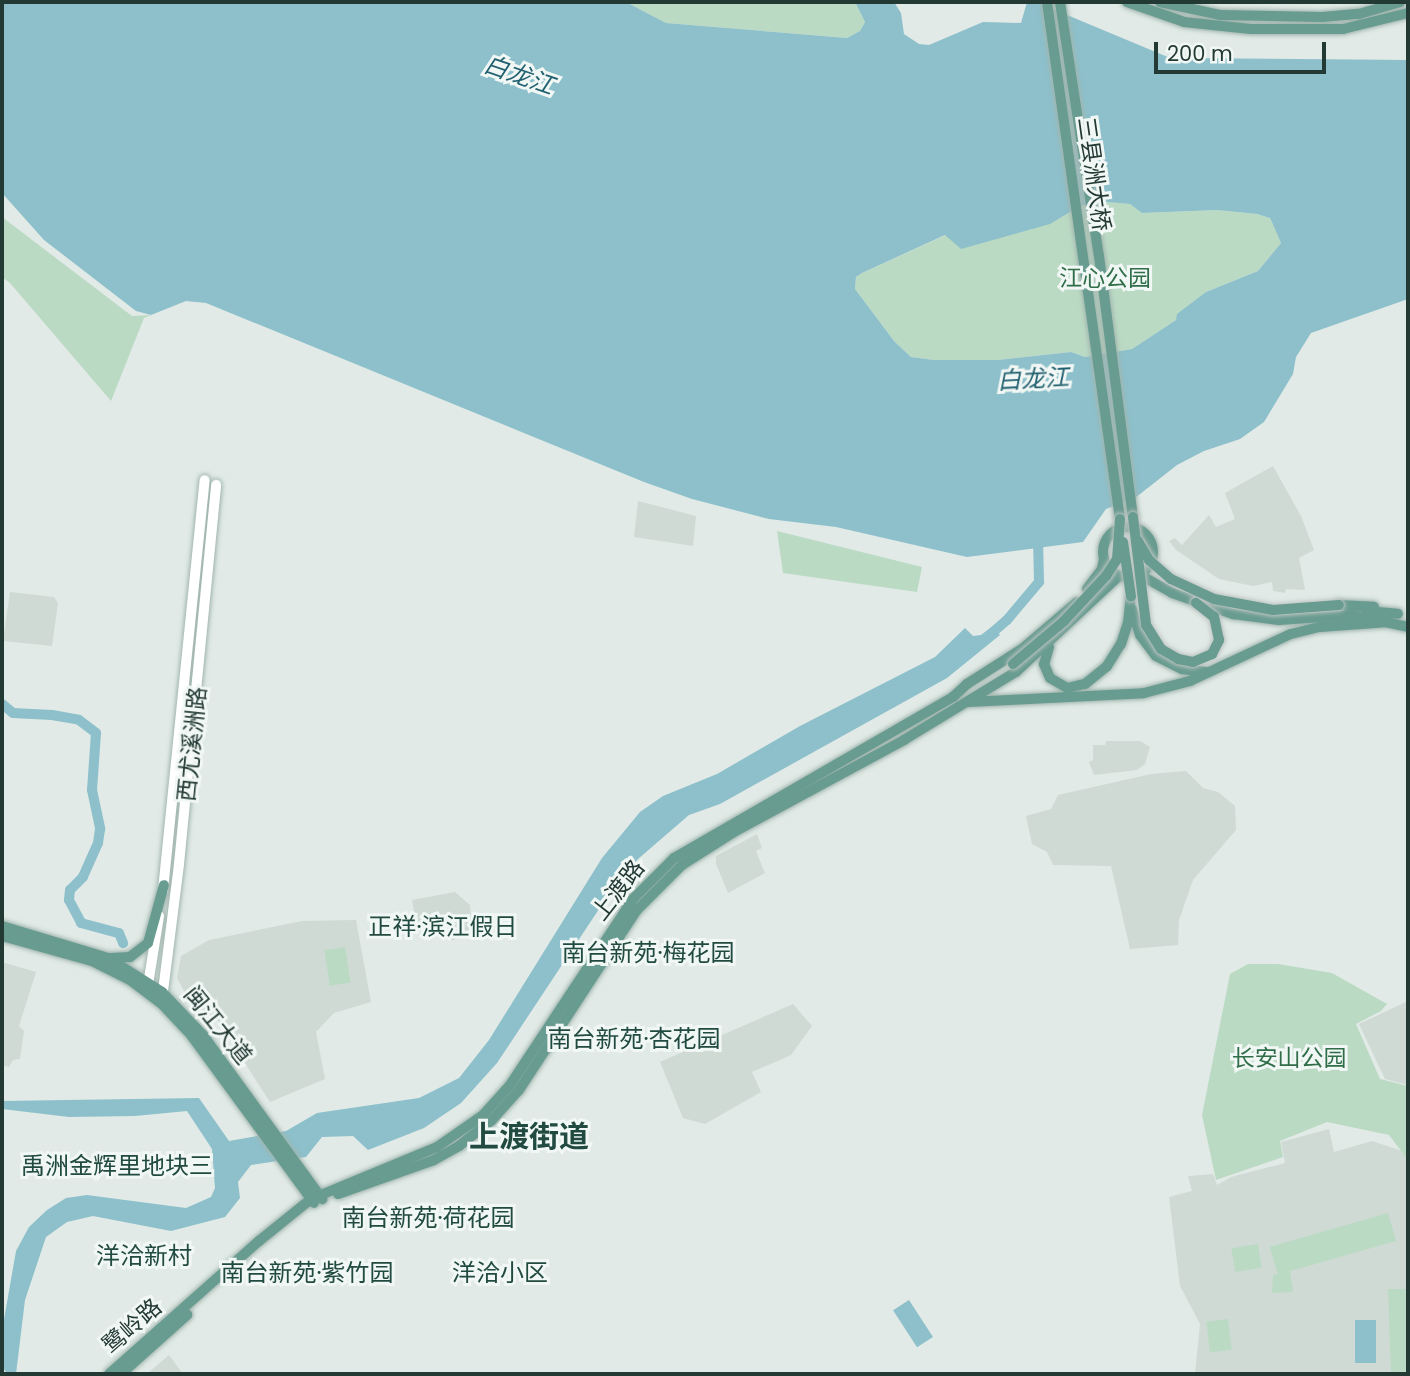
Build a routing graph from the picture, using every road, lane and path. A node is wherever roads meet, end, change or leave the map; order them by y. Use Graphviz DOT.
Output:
graph roads {
  1 [pos="1047,2"];
  2 [pos="1060,2"];
  3 [pos="1127,2"];
  4 [pos="1160,2"];
  5 [pos="1400,2"];
  6 [pos="1408,13"];
  7 [pos="205,480"];
  8 [pos="216,485"];
  9 [pos="1133,517"];
  10 [pos="1120,519"];
  11 [pos="1104,559"];
  12 [pos="1143,572"];
  13 [pos="1119,576"];
  14 [pos="1131,596"];
  15 [pos="1190,599"];
  16 [pos="1341,614"];
  17 [pos="1403,615"];
  18 [pos="1408,627"];
  19 [pos="1051,642"];
  20 [pos="1207,673"];
  21 [pos="953,697"];
  22 [pos="966,703"];
  23 [pos="164,885"];
  24 [pos="2,926"];
  25 [pos="2,936"];
  26 [pos="108,958"];
  27 [pos="148,987"];
  28 [pos="162,997"];
  29 [pos="317,1199"];
  30 [pos="109,1374"];
  31 [pos="121,1374"];
  1 -- 10 [label="main road, 三县洲大桥"];
  2 -- 9 [label="main road, 三县洲大桥"];
  3 -- 6 [label="main road"];
  4 -- 5 [label="main road"];
  7 -- 23 [label="main road, 西尤溪洲路"];
  8 -- 28 [label="main road, 西尤溪洲路"];
  9 -- 15 [label="main road, bridge"];
  9 -- 16 [label="main road, bridge"];
  10 -- 14 [label="main road, bridge"];
  10 -- 21 [label="main road, bridge"];
  11 -- 12 [label="main road"];
  11 -- 13 [label="main road"];
  11 -- 21 [label="main road, 上渡路"];
  12 -- 13 [label="main road"];
  12 -- 15 [label="main road"];
  13 -- 19 [label="main road, 上渡路"];
  14 -- 19 [label="main road"];
  14 -- 20 [label="main road"];
  15 -- 16 [label="main road"];
  16 -- 17 [label="main road"];
  16 -- 18 [label="main road"];
  16 -- 20 [label="main road"];
  19 -- 22 [label="main road, 上渡路"];
  20 -- 22 [label="main road"];
  21 -- 29 [label="main road, 上渡路"];
  22 -- 29 [label="main road, 上渡路"];
  23 -- 26 [label="main road"];
  23 -- 27 [label="main road, 西尤溪洲路"];
  24 -- 26 [label="main road, 闽江大道"];
  25 -- 27 [label="main road, 闽江大道"];
  26 -- 27 [label="main road, 闽江大道"];
  27 -- 28 [label="main road, 闽江大道"];
  28 -- 29 [label="main road, 闽江大道"];
  29 -- 30 [label="main road, 鹭岭路"];
  29 -- 31 [label="main road, 鹭岭路"];
}
